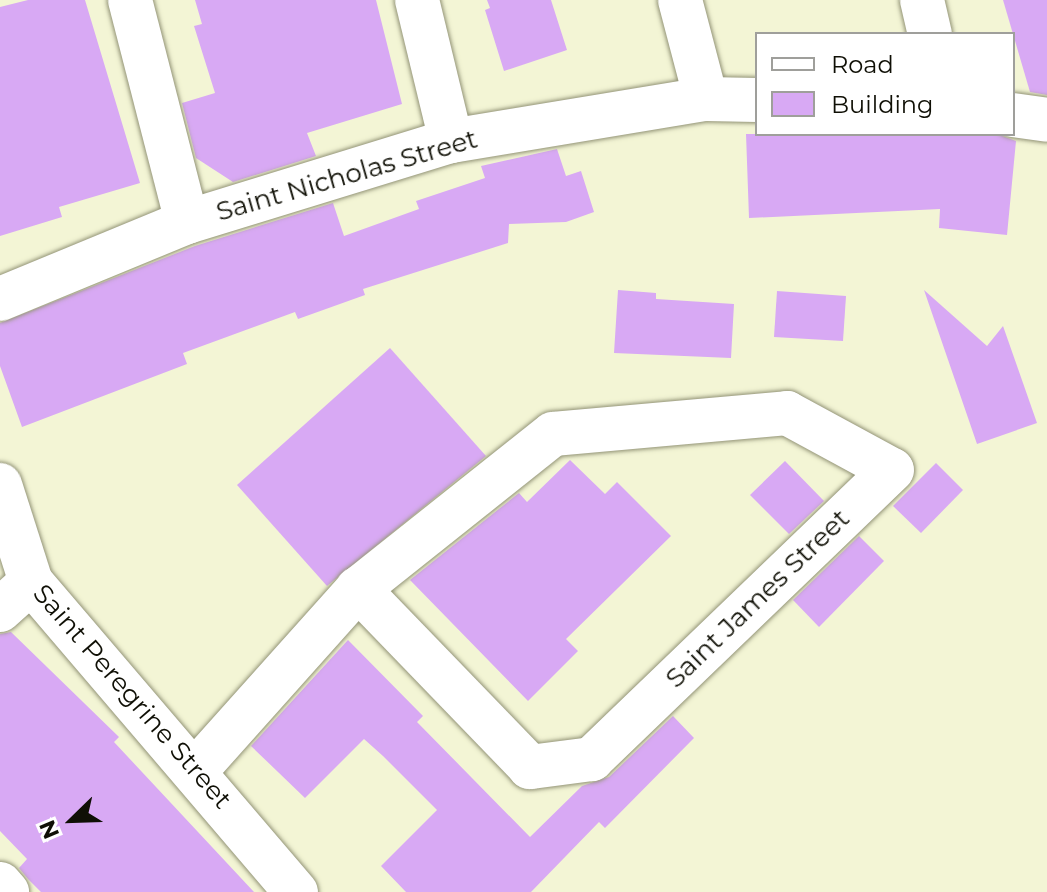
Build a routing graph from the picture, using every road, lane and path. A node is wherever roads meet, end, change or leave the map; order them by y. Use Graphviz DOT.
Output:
graph roads {
  1 [pos="130,0"];
  2 [pos="417,0"];
  3 [pos="680,0"];
  4 [pos="922,0"];
  5 [pos="930,32"];
  6 [pos="706,99"];
  7 [pos="755,100"];
  8 [pos="1015,115"];
  9 [pos="1047,120"];
  10 [pos="451,141"];
  11 [pos="187,222"];
  12 [pos="0,299"];
  13 [pos="0,485"];
  14 [pos="358,589"];
  15 [pos="16,596"];
  16 [pos="196,770"];
  17 [pos="0,884"];
  18 [pos="7,892"];
  19 [pos="296,892"];
  1 -- 11 [label="street"];
  2 -- 10 [label="street"];
  3 -- 6 [label="street"];
  4 -- 5 [label="street"];
  6 -- 7 [label="street, Saint Nicholas Street"];
  6 -- 10 [label="street, Saint Nicholas Street"];
  8 -- 9 [label="street"];
  10 -- 11 [label="street, Saint Nicholas Street"];
  11 -- 12 [label="street, Saint Nicholas Street"];
  13 -- 15 [label="street, Saint Peregrine Street"];
  14 -- 14 [label="street, Saint James Street"];
  14 -- 16 [label="street"];
  15 -- 16 [label="street, Saint Peregrine Street"];
  16 -- 19 [label="street, Saint Peregrine Street"];
  17 -- 18 [label="street"];
}
